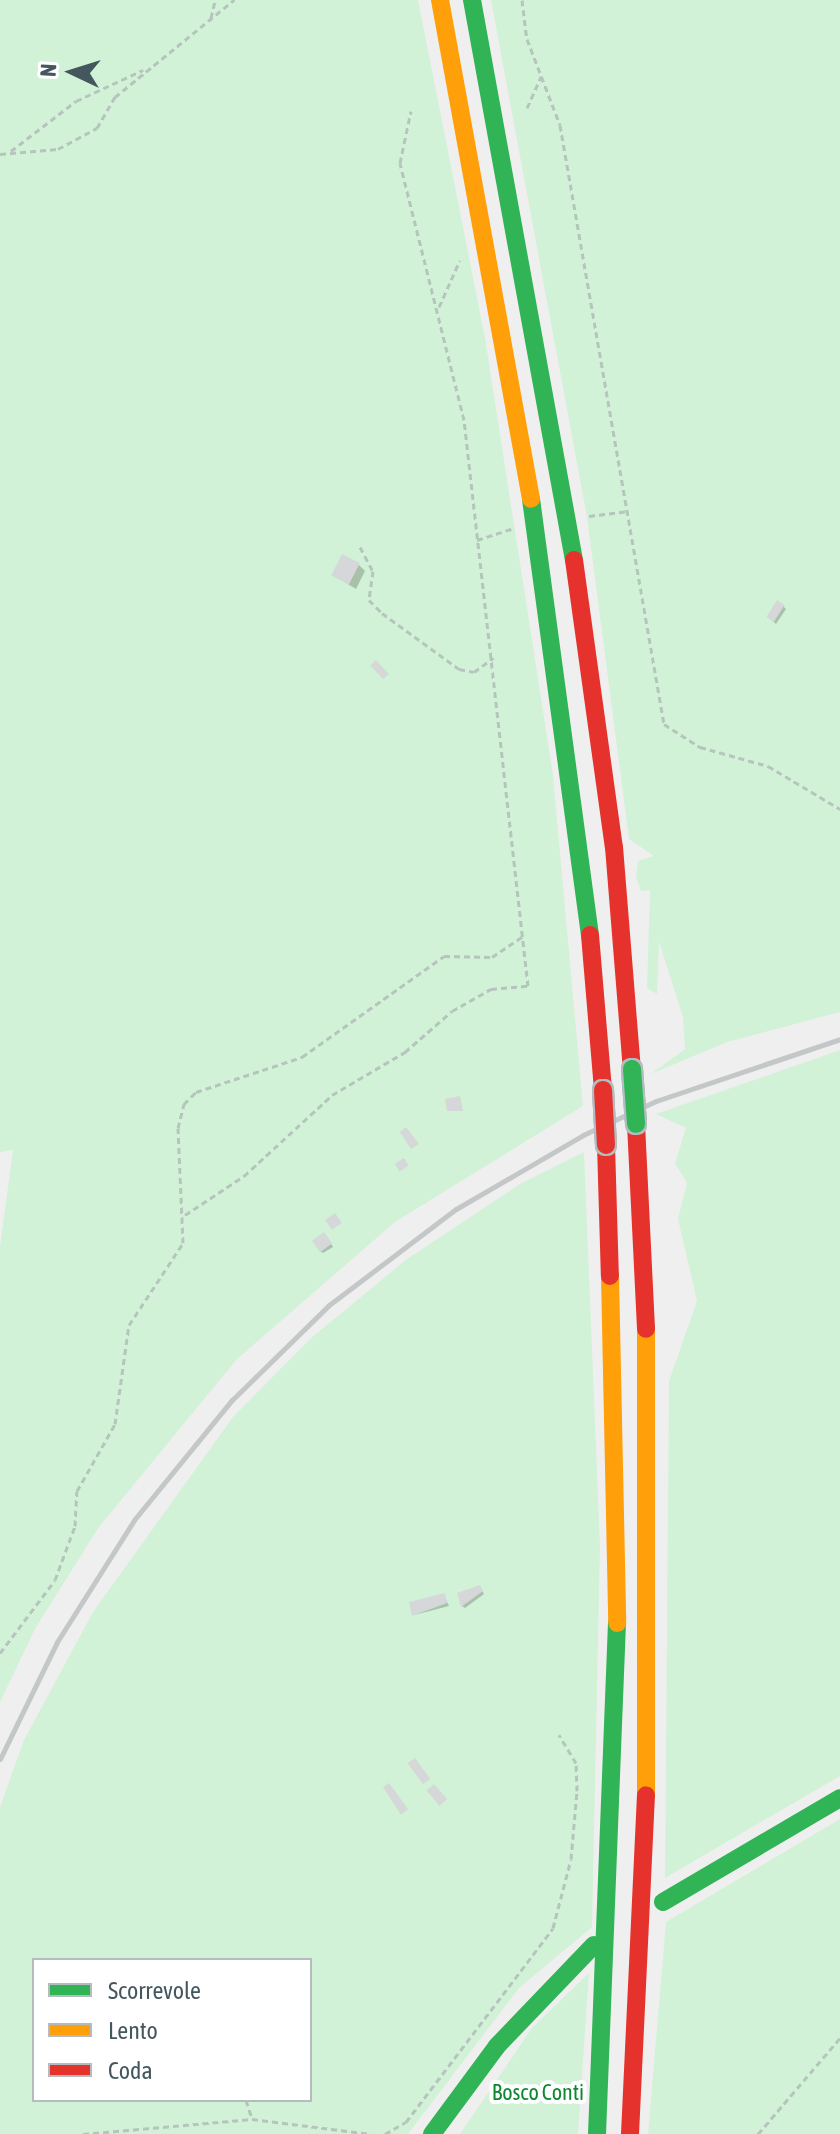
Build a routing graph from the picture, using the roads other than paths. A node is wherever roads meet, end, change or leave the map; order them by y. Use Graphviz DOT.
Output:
graph roads {
  1 [pos="440,0"];
  2 [pos="472,0"];
  3 [pos="840,1798"];
  4 [pos="663,1902"];
  5 [pos="594,1945"];
  6 [pos="432,2134"];
  7 [pos="597,2134"];
  8 [pos="630,2134"];
  1 -- 7 [label="main road, bridge"];
  2 -- 8 [label="main road, bridge"];
  3 -- 4 [label="main road"];
  5 -- 6 [label="main road"];
}
